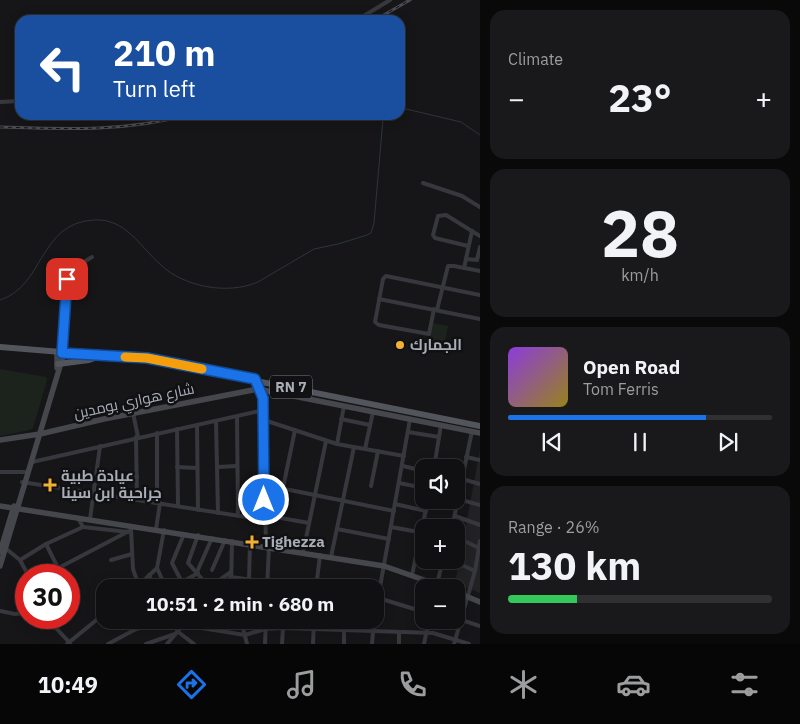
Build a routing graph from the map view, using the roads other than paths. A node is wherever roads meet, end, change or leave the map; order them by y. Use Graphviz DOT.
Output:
graph roads {
  1 [pos="390,0"];
  2 [pos="365,15"];
  3 [pos="15,101"];
  4 [pos="0,102"];
  5 [pos="423,183"];
  6 [pos="480,207"];
  7 [pos="472,231"];
  8 [pos="480,236"];
  9 [pos="468,246"];
  10 [pos="480,247"];
  11 [pos="479,255"];
  12 [pos="92,257"];
  13 [pos="466,259"];
  14 [pos="464,268"];
  15 [pos="480,271"];
  16 [pos="442,287"];
  17 [pos="480,295"];
  18 [pos="379,299"];
  19 [pos="436,310"];
  20 [pos="480,319"];
  21 [pos="0,347"];
  22 [pos="61,353"];
  23 [pos="101,356"];
  24 [pos="60,364"];
  25 [pos="255,379"];
  26 [pos="258,389"];
  27 [pos="269,391"];
  28 [pos="263,398"];
  29 [pos="344,406"];
  30 [pos="264,410"];
  31 [pos="373,412"];
  32 [pos="133,413"];
  33 [pos="411,416"];
  34 [pos="237,417"];
  35 [pos="264,420"];
  36 [pos="342,420"];
  37 [pos="216,421"];
  38 [pos="442,422"];
  39 [pos="197,425"];
  40 [pos="370,425"];
  41 [pos="480,426"];
  42 [pos="178,429"];
  43 [pos="295,430"];
  44 [pos="472,431"];
  45 [pos="408,432"];
  46 [pos="157,433"];
  47 [pos="480,433"];
  48 [pos="38,434"];
  49 [pos="137,437"];
  50 [pos="439,437"];
  51 [pos="0,440"];
  52 [pos="326,440"];
  53 [pos="337,444"];
  54 [pos="100,446"];
  55 [pos="354,447"];
  56 [pos="365,449"];
  57 [pos="378,451"];
  58 [pos="404,456"];
  59 [pos="466,457"];
  60 [pos="435,459"];
  61 [pos="480,460"];
  62 [pos="32,462"];
  63 [pos="465,462"];
  64 [pos="237,466"];
  65 [pos="403,466"];
  66 [pos="177,467"];
  67 [pos="218,467"];
  68 [pos="197,468"];
  69 [pos="415,469"];
  70 [pos="0,472"];
  71 [pos="25,472"];
  72 [pos="96,474"];
  73 [pos="137,477"];
  74 [pos="465,478"];
  75 [pos="23,483"];
  76 [pos="399,483"];
  77 [pos="265,484"];
  78 [pos="480,484"];
  79 [pos="371,486"];
  80 [pos="415,486"];
  81 [pos="284,488"];
  82 [pos="93,494"];
  83 [pos="315,495"];
  84 [pos="137,500"];
  85 [pos="343,501"];
  86 [pos="465,501"];
  87 [pos="158,503"];
  88 [pos="395,504"];
  89 [pos="480,505"];
  90 [pos="0,506"];
  91 [pos="178,506"];
  92 [pos="15,508"];
  93 [pos="456,509"];
  94 [pos="198,510"];
  95 [pos="394,511"];
  96 [pos="426,511"];
  97 [pos="218,513"];
  98 [pos="264,514"];
  99 [pos="238,516"];
  100 [pos="454,516"];
  101 [pos="78,518"];
  102 [pos="90,519"];
  103 [pos="425,519"];
  104 [pos="453,519"];
  105 [pos="265,520"];
  106 [pos="309,523"];
  107 [pos="480,525"];
  108 [pos="83,527"];
  109 [pos="391,527"];
  110 [pos="130,529"];
  111 [pos="156,529"];
  112 [pos="337,529"];
  113 [pos="164,530"];
  114 [pos="415,532"];
  115 [pos="184,534"];
  116 [pos="198,535"];
  117 [pos="212,538"];
  118 [pos="225,540"];
  119 [pos="389,540"];
  120 [pos="232,541"];
  121 [pos="480,541"];
  122 [pos="465,542"];
  123 [pos="46,544"];
  124 [pos="250,544"];
  125 [pos="267,547"];
  126 [pos="479,548"];
  127 [pos="3,549"];
  128 [pos="303,553"];
  129 [pos="132,554"];
  130 [pos="320,555"];
  131 [pos="332,557"];
  132 [pos="20,560"];
  133 [pos="111,560"];
  134 [pos="478,563"];
  135 [pos="22,564"];
  136 [pos="56,564"];
  137 [pos="65,564"];
  138 [pos="415,564"];
  139 [pos="0,566"];
  140 [pos="384,566"];
  141 [pos="465,566"];
  142 [pos="158,568"];
  143 [pos="212,570"];
  144 [pos="475,571"];
  145 [pos="197,572"];
  146 [pos="230,572"];
  147 [pos="149,575"];
  148 [pos="412,575"];
  149 [pos="230,577"];
  150 [pos="135,579"];
  151 [pos="145,579"];
  152 [pos="151,579"];
  153 [pos="162,579"];
  154 [pos="180,579"];
  155 [pos="186,579"];
  156 [pos="202,579"];
  157 [pos="220,579"];
  158 [pos="249,579"];
  159 [pos="267,579"];
  160 [pos="317,579"];
  161 [pos="381,579"];
  162 [pos="422,579"];
  163 [pos="465,596"];
  164 [pos="468,597"];
  165 [pos="384,600"];
  166 [pos="480,602"];
  167 [pos="465,604"];
  168 [pos="415,609"];
  169 [pos="0,611"];
  170 [pos="15,614"];
  171 [pos="96,620"];
  172 [pos="465,620"];
  173 [pos="480,626"];
  174 [pos="57,629"];
  175 [pos="136,629"];
  176 [pos="178,629"];
  177 [pos="210,629"];
  178 [pos="243,629"];
  179 [pos="266,629"];
  180 [pos="283,629"];
  181 [pos="314,629"];
  182 [pos="372,629"];
  183 [pos="427,629"];
  184 [pos="457,629"];
  185 [pos="214,630"];
  186 [pos="344,631"];
  187 [pos="372,632"];
  188 [pos="399,632"];
  189 [pos="176,633"];
  190 [pos="426,633"];
  191 [pos="245,635"];
  192 [pos="454,642"];
  193 [pos="69,643"];
  194 [pos="108,644"];
  195 [pos="146,644"];
  196 [pos="167,644"];
  197 [pos="194,644"];
  198 [pos="247,644"];
  199 [pos="265,644"];
  200 [pos="282,644"];
  201 [pos="313,644"];
  202 [pos="344,644"];
  203 [pos="372,644"];
  204 [pos="399,644"];
  205 [pos="424,644"];
  206 [pos="469,644"];
  1 -- 2 [label="street"];
  3 -- 4 [label="street"];
  5 -- 6 [label="street"];
  7 -- 8 [label="street"];
  7 -- 9 [label="street"];
  7 -- 9 [label="street"];
  9 -- 13 [label="street"];
  10 -- 11 [label="street"];
  11 -- 13 [label="street"];
  12 -- 22 [label="street"];
  13 -- 14 [label="street"];
  14 -- 15 [label="street"];
  14 -- 16 [label="street"];
  16 -- 17 [label="street"];
  16 -- 18 [label="street"];
  16 -- 19 [label="street"];
  18 -- 19 [label="street"];
  18 -- 19 [label="street"];
  19 -- 20 [label="street"];
  21 -- 22 [label="main road, RN 7"];
  22 -- 23 [label="main road, RN 7"];
  22 -- 24 [label="street"];
  23 -- 24 [label="main road"];
  23 -- 25 [label="main road, RN 7"];
  24 -- 48 [label="street"];
  25 -- 26 [label="street"];
  25 -- 33 [label="main road, RN 7"];
  26 -- 27 [label="street, شارع هواري بومدين"];
  26 -- 28 [label="street"];
  26 -- 32 [label="street, شارع هواري بومدين"];
  27 -- 28 [label="street"];
  27 -- 29 [label="street, شارع هواري بومدين"];
  28 -- 30 [label="street"];
  29 -- 31 [label="street, شارع هواري بومدين"];
  29 -- 36 [label="street"];
  30 -- 34 [label="street"];
  30 -- 35 [label="street"];
  31 -- 33 [label="street, شارع هواري بومدين"];
  31 -- 40 [label="street"];
  32 -- 48 [label="street, شارع هواري بومدين"];
  32 -- 49 [label="street"];
  33 -- 38 [label="main road, RN 7"];
  33 -- 45 [label="street"];
  34 -- 37 [label="street"];
  34 -- 64 [label="street"];
  35 -- 43 [label="street"];
  35 -- 77 [label="street"];
  36 -- 40 [label="street"];
  36 -- 53 [label="street"];
  37 -- 39 [label="street"];
  37 -- 67 [label="street"];
  38 -- 41 [label="main road, RN 7"];
  38 -- 44 [label="street"];
  38 -- 50 [label="street"];
  39 -- 42 [label="street"];
  39 -- 68 [label="street"];
  40 -- 56 [label="street"];
  42 -- 46 [label="street"];
  42 -- 66 [label="street"];
  43 -- 52 [label="street"];
  43 -- 81 [label="street"];
  44 -- 47 [label="street"];
  44 -- 59 [label="street"];
  45 -- 50 [label="street"];
  45 -- 58 [label="street"];
  46 -- 49 [label="street"];
  46 -- 87 [label="street"];
  48 -- 51 [label="street, شارع هواري بومدين"];
  48 -- 62 [label="street"];
  48 -- 71 [label="street"];
  49 -- 54 [label="street"];
  49 -- 73 [label="street"];
  50 -- 60 [label="street"];
  52 -- 53 [label="street"];
  52 -- 83 [label="street"];
  53 -- 55 [label="street"];
  54 -- 62 [label="street"];
  54 -- 72 [label="street"];
  55 -- 56 [label="street"];
  55 -- 85 [label="street"];
  56 -- 57 [label="street"];
  57 -- 58 [label="street"];
  57 -- 79 [label="street"];
  58 -- 65 [label="street"];
  59 -- 61 [label="street"];
  59 -- 63 [label="street"];
  62 -- 75 [label="street"];
  64 -- 67 [label="street"];
  64 -- 99 [label="street"];
  65 -- 69 [label="street"];
  65 -- 76 [label="street"];
  66 -- 68 [label="street"];
  66 -- 91 [label="street"];
  67 -- 97 [label="street"];
  68 -- 94 [label="street"];
  70 -- 71 [label="street"];
  71 -- 75 [label="street"];
  72 -- 73 [label="street"];
  72 -- 82 [label="street"];
  73 -- 84 [label="street"];
  74 -- 78 [label="street"];
  75 -- 82 [label="street"];
  75 -- 92 [label="street"];
  76 -- 80 [label="street"];
  76 -- 88 [label="street"];
  77 -- 81 [label="street"];
  77 -- 98 [label="street"];
  81 -- 83 [label="street"];
  82 -- 84 [label="street"];
  82 -- 102 [label="street"];
  83 -- 85 [label="street"];
  83 -- 106 [label="street"];
  84 -- 87 [label="street"];
  85 -- 95 [label="street"];
  85 -- 112 [label="street"];
  86 -- 89 [label="street"];
  87 -- 91 [label="street"];
  87 -- 111 [label="street"];
  88 -- 95 [label="street"];
  88 -- 96 [label="street"];
  90 -- 92 [label="street"];
  91 -- 94 [label="street"];
  92 -- 101 [label="street"];
  92 -- 127 [label="street"];
  93 -- 100 [label="street"];
  94 -- 97 [label="street"];
  95 -- 109 [label="street"];
  96 -- 103 [label="street"];
  97 -- 99 [label="street"];
  98 -- 105 [label="street"];
  98 -- 106 [label="street"];
  99 -- 105 [label="street"];
  100 -- 104 [label="street"];
  100 -- 107 [label="street"];
  101 -- 102 [label="street"];
  101 -- 108 [label="street"];
  102 -- 110 [label="street"];
  105 -- 125 [label="street"];
  106 -- 128 [label="street"];
  108 -- 110 [label="street"];
  108 -- 123 [label="street"];
  109 -- 114 [label="street"];
  109 -- 119 [label="street"];
  110 -- 111 [label="street"];
  110 -- 129 [label="street"];
  110 -- 137 [label="street"];
  111 -- 113 [label="street"];
  112 -- 119 [label="street"];
  112 -- 131 [label="street"];
  113 -- 115 [label="street"];
  113 -- 142 [label="street"];
  115 -- 116 [label="street"];
  115 -- 154 [label="street"];
  116 -- 117 [label="street"];
  116 -- 145 [label="street"];
  117 -- 118 [label="street"];
  117 -- 145 [label="street"];
  118 -- 120 [label="street"];
  118 -- 143 [label="street"];
  119 -- 140 [label="street"];
  120 -- 124 [label="street"];
  120 -- 146 [label="street"];
  121 -- 126 [label="street"];
  122 -- 126 [label="street"];
  123 -- 132 [label="street"];
  123 -- 136 [label="street"];
  124 -- 125 [label="street"];
  124 -- 158 [label="street"];
  125 -- 128 [label="street"];
  125 -- 159 [label="street"];
  126 -- 134 [label="street"];
  127 -- 132 [label="street"];
  127 -- 139 [label="street"];
  128 -- 130 [label="street"];
  129 -- 133 [label="street"];
  129 -- 150 [label="street"];
  130 -- 131 [label="street"];
  130 -- 160 [label="street"];
  131 -- 140 [label="street"];
  132 -- 135 [label="street"];
  134 -- 144 [label="street"];
  138 -- 148 [label="street"];
  140 -- 148 [label="street"];
  140 -- 161 [label="street"];
  141 -- 144 [label="street"];
  142 -- 147 [label="street"];
  142 -- 153 [label="street"];
  144 -- 164 [label="street"];
  145 -- 155 [label="street"];
  145 -- 156 [label="street"];
  146 -- 149 [label="street"];
  146 -- 157 [label="street"];
  147 -- 151 [label="street"];
  147 -- 152 [label="street"];
  148 -- 162 [label="street"];
  149 -- 158 [label="street"];
  163 -- 164 [label="street"];
  164 -- 166 [label="street"];
  164 -- 167 [label="street"];
  165 -- 168 [label="street"];
  169 -- 170 [label="street"];
  171 -- 193 [label="street"];
  172 -- 173 [label="street"];
  174 -- 193 [label="street"];
  175 -- 194 [label="street"];
  176 -- 189 [label="street"];
  177 -- 185 [label="street"];
  178 -- 191 [label="street"];
  179 -- 191 [label="street"];
  179 -- 199 [label="street"];
  180 -- 200 [label="street"];
  181 -- 186 [label="street"];
  181 -- 201 [label="street"];
  182 -- 187 [label="street"];
  183 -- 190 [label="street"];
  184 -- 192 [label="street"];
  185 -- 191 [label="street"];
  186 -- 187 [label="street"];
  186 -- 202 [label="street"];
  187 -- 188 [label="street"];
  187 -- 203 [label="street"];
  188 -- 190 [label="street"];
  188 -- 204 [label="street"];
  189 -- 195 [label="street"];
  189 -- 196 [label="street"];
  189 -- 197 [label="street"];
  190 -- 192 [label="street"];
  190 -- 205 [label="street"];
  191 -- 198 [label="street"];
  192 -- 206 [label="street"];
}
